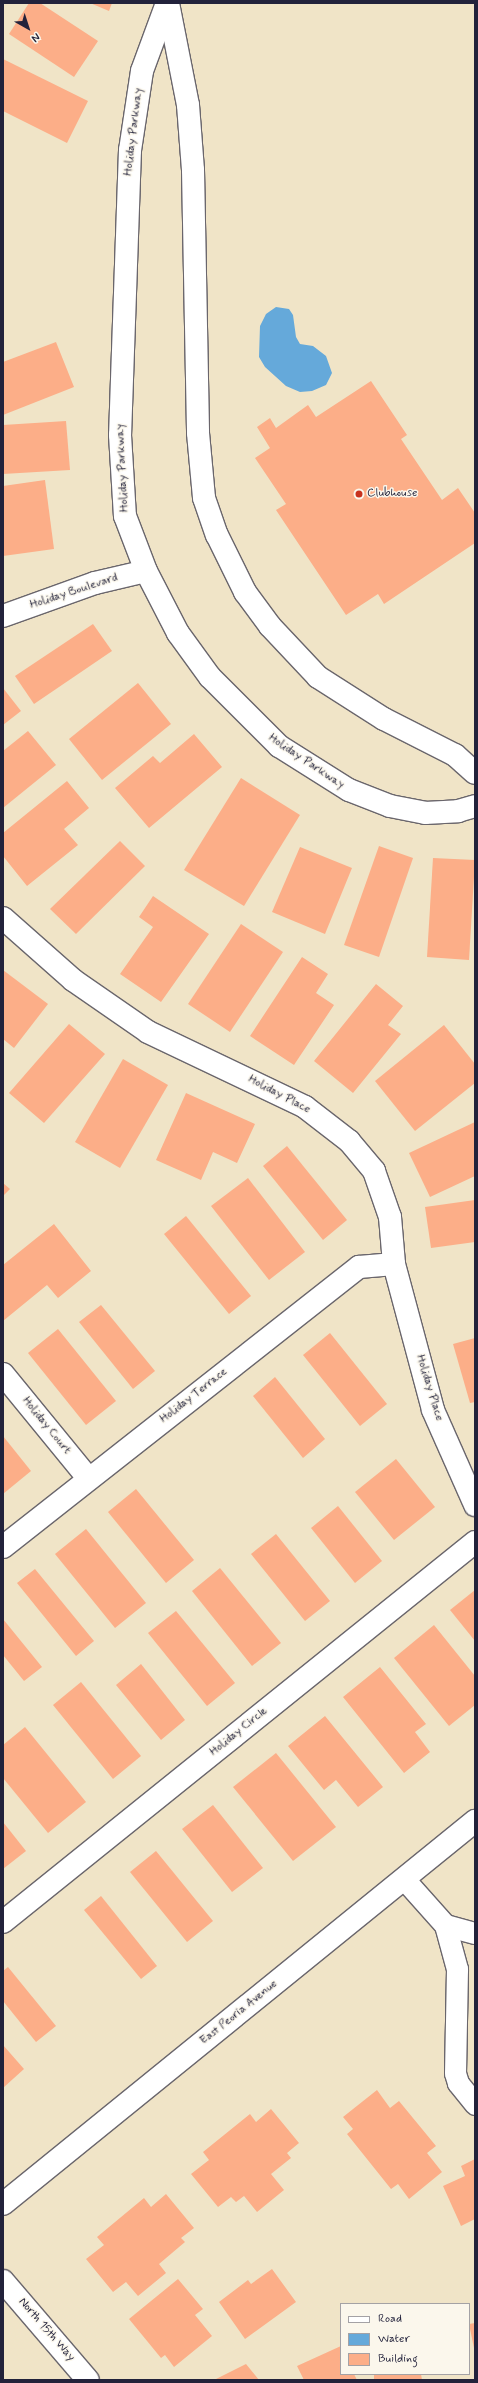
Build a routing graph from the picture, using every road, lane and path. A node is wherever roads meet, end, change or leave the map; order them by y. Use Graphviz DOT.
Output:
graph roads {
  1 [pos="167,3"];
  2 [pos="146,571"];
  3 [pos="3,616"];
  4 [pos="475,773"];
  5 [pos="475,806"];
  6 [pos="3,918"];
  7 [pos="394,1264"];
  8 [pos="3,1374"];
  9 [pos="88,1478"];
  10 [pos="475,1505"];
  11 [pos="475,1542"];
  12 [pos="3,1547"];
  13 [pos="475,1821"];
  14 [pos="404,1878"];
  15 [pos="3,1922"];
  16 [pos="445,1925"];
  17 [pos="475,1933"];
  18 [pos="475,2104"];
  19 [pos="3,2204"];
  20 [pos="3,2281"];
  21 [pos="88,2380"];
  1 -- 2 [label="street, Holiday Parkway"];
  1 -- 4 [label="street, Holiday Parkway"];
  2 -- 3 [label="street, Holiday Boulevard"];
  2 -- 5 [label="street, Holiday Parkway"];
  6 -- 7 [label="street, Holiday Place"];
  7 -- 9 [label="street, Holiday Terrace"];
  7 -- 10 [label="street, Holiday Place"];
  8 -- 9 [label="street, Holiday Court"];
  9 -- 12 [label="street, Holiday Terrace"];
  11 -- 15 [label="street, Holiday Circle"];
  13 -- 14 [label="street, East Peoria Avenue"];
  14 -- 16 [label="lane"];
  14 -- 19 [label="street, East Peoria Avenue"];
  16 -- 17 [label="lane"];
  16 -- 18 [label="lane"];
  20 -- 21 [label="street, North 15th Way"];
}
